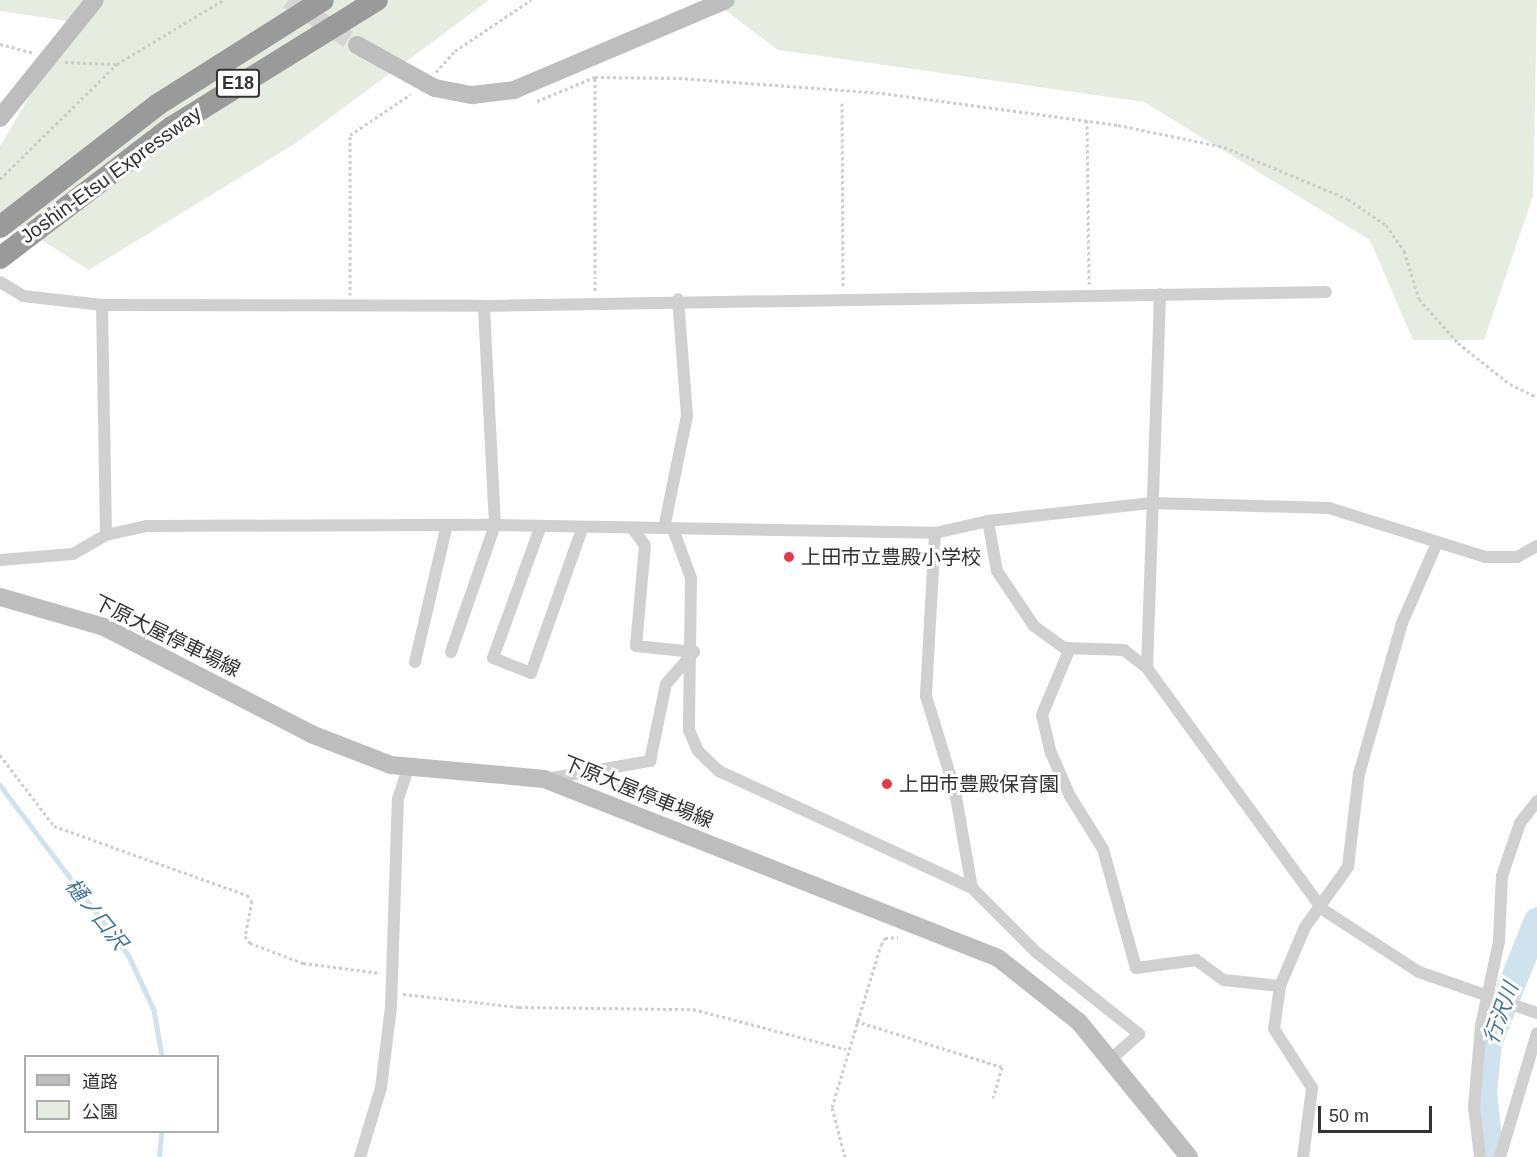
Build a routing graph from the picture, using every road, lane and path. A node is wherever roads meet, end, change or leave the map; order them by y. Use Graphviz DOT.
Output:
graph roads {
  1 [pos="94,0"];
  2 [pos="223,0"];
  3 [pos="322,0"];
  4 [pos="377,0"];
  5 [pos="531,0"];
  6 [pos="726,0"];
  7 [pos="357,45"];
  8 [pos="595,77"];
  9 [pos="425,84"];
  10 [pos="537,101"];
  11 [pos="842,103"];
  12 [pos="0,118"];
  13 [pos="1087,120"];
  14 [pos="0,179"];
  15 [pos="0,227"];
  16 [pos="0,258"];
  17 [pos="0,282"];
  18 [pos="1326,292"];
  19 [pos="1160,294"];
  20 [pos="1090,295"];
  21 [pos="843,297"];
  22 [pos="678,299"];
  23 [pos="595,300"];
  24 [pos="102,305"];
  25 [pos="351,305"];
  26 [pos="484,306"];
  27 [pos="1537,397"];
  28 [pos="1150,503"];
  29 [pos="988,521"];
  30 [pos="447,525"];
  31 [pos="495,525"];
  32 [pos="540,528"];
  33 [pos="632,528"];
  34 [pos="668,528"];
  35 [pos="582,529"];
  36 [pos="935,533"];
  37 [pos="106,535"];
  38 [pos="1436,545"];
  39 [pos="1537,546"];
  40 [pos="0,560"];
  41 [pos="0,597"];
  42 [pos="1070,648"];
  43 [pos="451,652"];
  44 [pos="694,652"];
  45 [pos="415,662"];
  46 [pos="1147,668"];
  47 [pos="0,755"];
  48 [pos="408,769"];
  49 [pos="544,779"];
  50 [pos="1537,801"];
  51 [pos="972,888"];
  52 [pos="1322,909"];
  53 [pos="902,938"];
  54 [pos="394,973"];
  55 [pos="1280,986"];
  56 [pos="393,992"];
  57 [pos="1488,998"];
  58 [pos="1537,1013"];
  59 [pos="855,1021"];
  60 [pos="1537,1033"];
  61 [pos="846,1049"];
  62 [pos="1111,1059"];
  63 [pos="993,1098"];
  64 [pos="360,1157"];
  65 [pos="845,1157"];
  66 [pos="1189,1157"];
  67 [pos="1303,1157"];
  68 [pos="1480,1157"];
  69 [pos="1500,1157"];
  1 -- 12 [label="main road"];
  2 -- 14 [label="path"];
  3 -- 15 [label="highway, Joshin-Etsu Expressway / E18"];
  4 -- 16 [label="highway, Joshin-Etsu Expressway / E18"];
  5 -- 9 [label="path"];
  6 -- 9 [label="main road"];
  7 -- 9 [label="main road"];
  8 -- 10 [label="path"];
  8 -- 13 [label="path"];
  8 -- 23 [label="path"];
  9 -- 25 [label="path"];
  11 -- 21 [label="path"];
  13 -- 20 [label="path"];
  13 -- 27 [label="path"];
  17 -- 24 [label="street"];
  18 -- 19 [label="street"];
  19 -- 20 [label="street"];
  19 -- 28 [label="street"];
  20 -- 21 [label="street"];
  21 -- 22 [label="street"];
  22 -- 23 [label="street"];
  22 -- 34 [label="street"];
  23 -- 26 [label="street"];
  24 -- 25 [label="street"];
  24 -- 37 [label="street"];
  25 -- 26 [label="street"];
  26 -- 31 [label="street"];
  28 -- 29 [label="street"];
  28 -- 38 [label="street"];
  28 -- 46 [label="street"];
  29 -- 36 [label="street"];
  29 -- 42 [label="street"];
  30 -- 31 [label="street"];
  30 -- 37 [label="street"];
  30 -- 45 [label="street"];
  31 -- 32 [label="street"];
  31 -- 43 [label="street"];
  32 -- 35 [label="street"];
  32 -- 35 [label="street"];
  33 -- 34 [label="street"];
  33 -- 35 [label="street"];
  33 -- 44 [label="street"];
  34 -- 36 [label="street"];
  34 -- 44 [label="street"];
  36 -- 51 [label="street"];
  37 -- 40 [label="street"];
  38 -- 39 [label="street"];
  38 -- 52 [label="street"];
  41 -- 48 [label="main road, 下原大屋停車場線"];
  42 -- 46 [label="street"];
  42 -- 55 [label="street"];
  44 -- 49 [label="street"];
  44 -- 51 [label="street"];
  46 -- 52 [label="street"];
  47 -- 54 [label="path"];
  48 -- 49 [label="main road, 下原大屋停車場線"];
  48 -- 54 [label="street"];
  49 -- 62 [label="main road, 下原大屋停車場線"];
  50 -- 57 [label="street"];
  51 -- 62 [label="street"];
  52 -- 55 [label="street"];
  52 -- 57 [label="street"];
  53 -- 59 [label="path"];
  54 -- 56 [label="street"];
  55 -- 67 [label="street"];
  56 -- 61 [label="path"];
  56 -- 64 [label="street"];
  57 -- 58 [label="street"];
  57 -- 68 [label="street"];
  59 -- 61 [label="path"];
  59 -- 63 [label="path"];
  60 -- 69 [label="street"];
  61 -- 65 [label="path"];
  62 -- 66 [label="main road, 下原大屋停車場線"];
}
